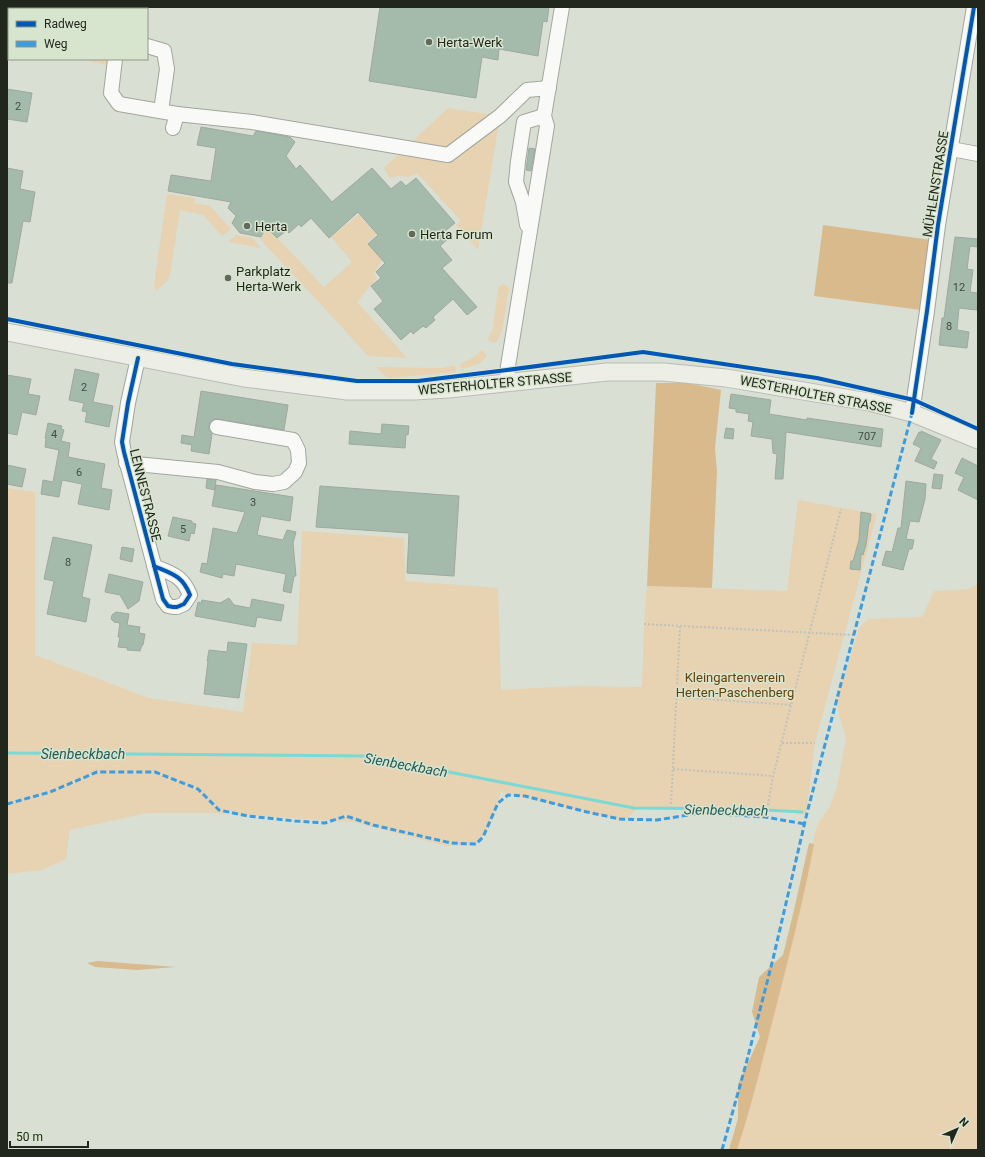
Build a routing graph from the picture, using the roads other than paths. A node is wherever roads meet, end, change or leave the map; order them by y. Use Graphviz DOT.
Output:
graph roads {
  1 [pos="562,7"];
  2 [pos="974,7"];
  3 [pos="148,46"];
  4 [pos="115,60"];
  5 [pos="549,88"];
  6 [pos="160,111"];
  7 [pos="544,116"];
  8 [pos="951,149"];
  9 [pos="978,154"];
  10 [pos="529,236"];
  11 [pos="7,332"];
  12 [pos="138,358"];
  13 [pos="507,383"];
  14 [pos="912,413"];
  15 [pos="217,427"];
  16 [pos="978,440"];
  17 [pos="126,463"];
  18 [pos="154,566"];
  1 -- 5 [label="street"];
  2 -- 8 [label="street, MÜHLENSTRASSE"];
  3 -- 6 [label="street"];
  4 -- 6 [label="street"];
  5 -- 6 [label="street"];
  5 -- 7 [label="street"];
  7 -- 10 [label="street"];
  7 -- 10 [label="street"];
  8 -- 9 [label="street"];
  8 -- 14 [label="street, MÜHLENSTRASSE"];
  10 -- 13 [label="street"];
  11 -- 12 [label="main road, WESTERHOLTER STRASSE"];
  12 -- 13 [label="main road, WESTERHOLTER STRASSE"];
  12 -- 17 [label="street, LENNESTRASSE"];
  13 -- 14 [label="main road, WESTERHOLTER STRASSE"];
  14 -- 16 [label="main road, WESTERHOLTER STRASSE"];
  15 -- 17 [label="street"];
  17 -- 18 [label="street, LENNESTRASSE"];
}
